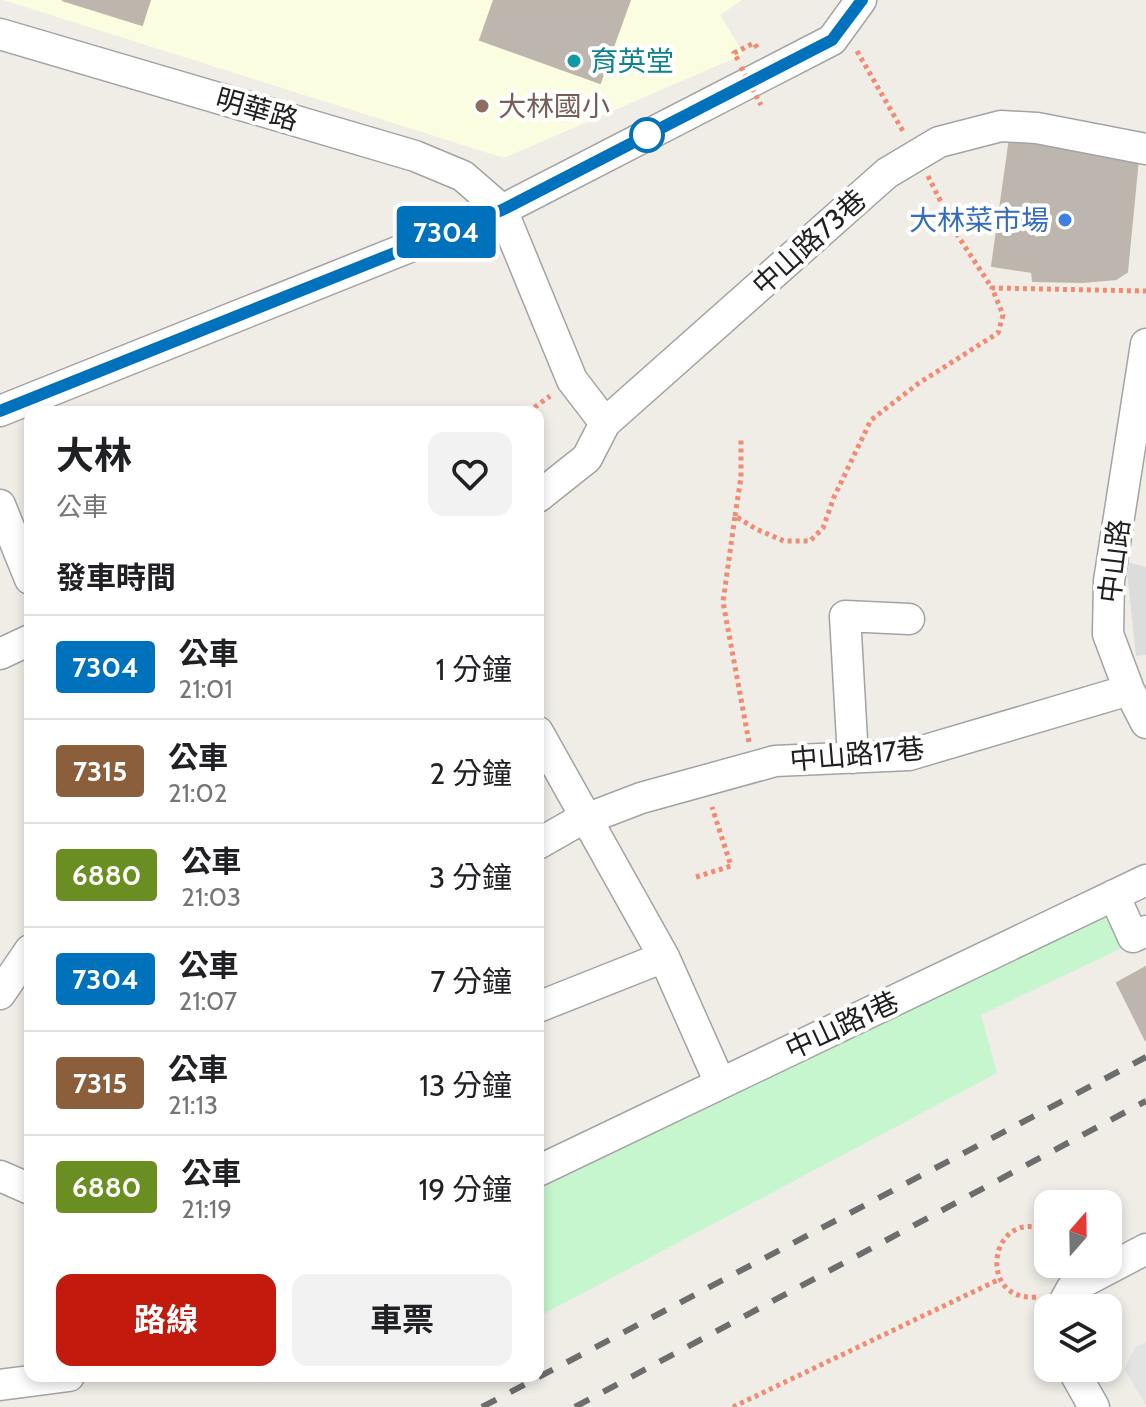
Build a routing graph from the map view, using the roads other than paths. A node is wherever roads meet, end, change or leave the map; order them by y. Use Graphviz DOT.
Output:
graph roads {
  1 [pos="861,0"];
  2 [pos="0,34"];
  3 [pos="1146,149"];
  4 [pos="502,210"];
  5 [pos="1146,344"];
  6 [pos="0,411"];
  7 [pos="605,423"];
  8 [pos="544,492"];
  9 [pos="0,505"];
  10 [pos="24,564"];
  11 [pos="909,619"];
  12 [pos="24,643"];
  13 [pos="0,654"];
  14 [pos="1129,690"];
  15 [pos="1146,723"];
  16 [pos="544,743"];
  17 [pos="853,758"];
  18 [pos="586,819"];
  19 [pos="544,841"];
  20 [pos="1146,880"];
  21 [pos="1114,895"];
  22 [pos="1146,931"];
  23 [pos="664,957"];
  24 [pos="24,959"];
  25 [pos="0,994"];
  26 [pos="544,1005"];
  27 [pos="720,1083"];
  28 [pos="544,1168"];
  29 [pos="0,1176"];
  30 [pos="24,1186"];
  31 [pos="1146,1249"];
  32 [pos="1069,1294"];
  33 [pos="24,1382"];
  34 [pos="1080,1382"];
  35 [pos="0,1385"];
  36 [pos="1094,1407"];
  1 -- 4 [label="street"];
  2 -- 4 [label="street, 明華路"];
  3 -- 7 [label="street, 中山路73巷"];
  4 -- 6 [label="street"];
  4 -- 7 [label="street"];
  5 -- 14 [label="street, 中山路"];
  7 -- 8 [label="street, 中山路73巷"];
  9 -- 10 [label="street"];
  11 -- 17 [label="street"];
  12 -- 13 [label="street"];
  14 -- 15 [label="street, 中山路"];
  14 -- 17 [label="street, 中山路17巷"];
  16 -- 18 [label="street"];
  17 -- 18 [label="street, 中山路17巷"];
  18 -- 19 [label="street, 中山路17巷"];
  18 -- 23 [label="street"];
  20 -- 21 [label="street, 中山路1巷"];
  21 -- 22 [label="street"];
  21 -- 27 [label="street, 中山路1巷"];
  23 -- 26 [label="street"];
  23 -- 27 [label="street"];
  24 -- 25 [label="street"];
  27 -- 28 [label="street, 中山路1巷"];
  29 -- 30 [label="street"];
  31 -- 32 [label="street"];
  33 -- 35 [label="street"];
  34 -- 36 [label="street"];
}
